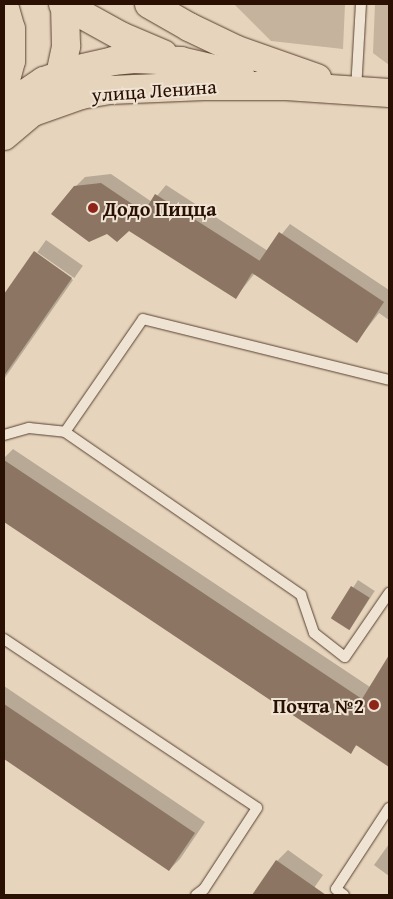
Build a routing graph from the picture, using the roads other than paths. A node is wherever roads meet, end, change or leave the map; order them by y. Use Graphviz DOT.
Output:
graph roads {
  1 [pos="4,4"];
  2 [pos="65,4"];
  3 [pos="149,4"];
  4 [pos="361,4"];
  5 [pos="181,61"];
  6 [pos="60,75"];
  7 [pos="286,86"];
  8 [pos="4,88"];
  9 [pos="356,90"];
  10 [pos="389,94"];
  11 [pos="4,112"];
  12 [pos="33,112"];
  13 [pos="4,136"];
  14 [pos="389,380"];
  15 [pos="65,432"];
  16 [pos="4,435"];
  17 [pos="389,593"];
  18 [pos="4,639"];
  19 [pos="389,808"];
  20 [pos="196,895"];
  21 [pos="344,895"];
  1 -- 8 [label="main road"];
  2 -- 5 [label="main road"];
  2 -- 6 [label="main road"];
  3 -- 9 [label="main road"];
  4 -- 9 [label="lane"];
  5 -- 6 [label="main road, улица Ленина"];
  5 -- 7 [label="main road, улица Ленина"];
  6 -- 11 [label="main road, улица Ленина"];
  6 -- 12 [label="main road"];
  7 -- 9 [label="main road, улица Ленина"];
  7 -- 12 [label="main road, улица Ленина"];
  9 -- 10 [label="main road, улица Ленина"];
  12 -- 13 [label="main road, улица Ленина"];
  14 -- 15 [label="lane"];
  15 -- 16 [label="lane"];
  15 -- 17 [label="lane"];
  18 -- 20 [label="lane"];
  19 -- 21 [label="lane"];
}
